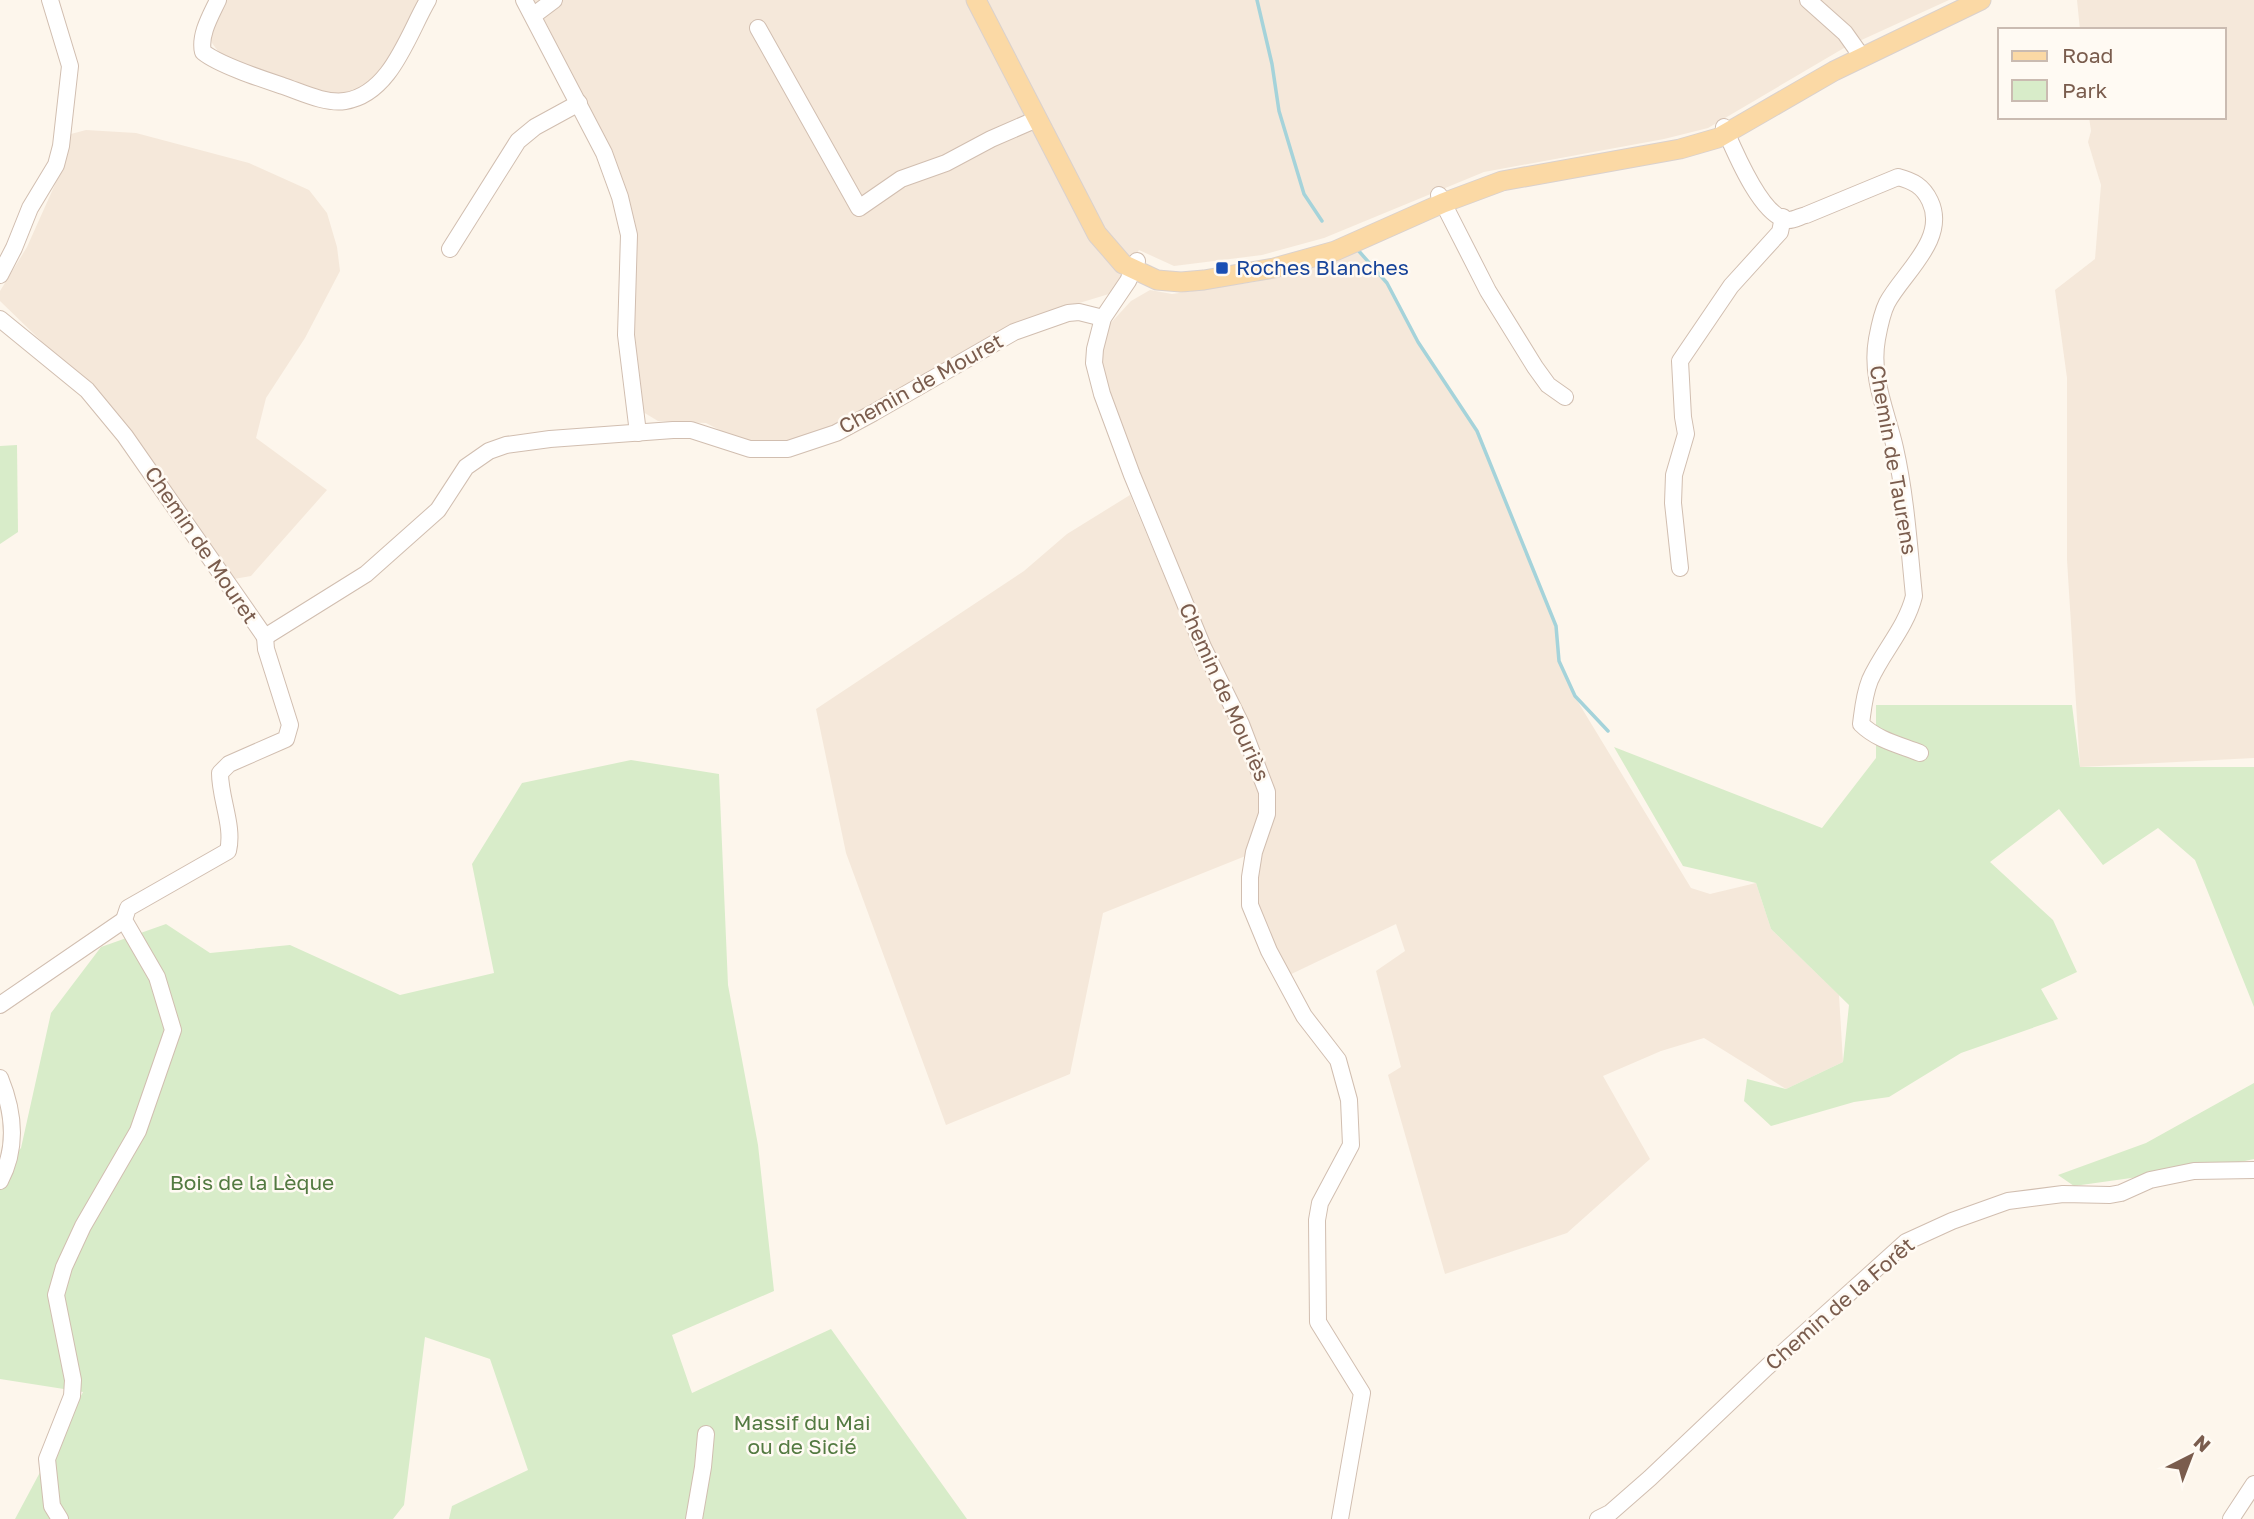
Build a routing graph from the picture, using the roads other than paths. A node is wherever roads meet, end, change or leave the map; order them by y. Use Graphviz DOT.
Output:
graph roads {
  1 [pos="50,0"];
  2 [pos="218,0"];
  3 [pos="428,0"];
  4 [pos="524,0"];
  5 [pos="554,0"];
  6 [pos="976,0"];
  7 [pos="1808,0"];
  8 [pos="1960,0"];
  9 [pos="1981,0"];
  10 [pos="534,15"];
  11 [pos="758,27"];
  12 [pos="1859,52"];
  13 [pos="579,103"];
  14 [pos="1037,119"];
  15 [pos="1725,130"];
  16 [pos="1441,199"];
  17 [pos="1783,218"];
  18 [pos="450,249"];
  19 [pos="1135,266"];
  20 [pos="0,275"];
  21 [pos="1103,318"];
  22 [pos="0,319"];
  23 [pos="1565,397"];
  24 [pos="638,433"];
  25 [pos="1680,568"];
  26 [pos="265,637"];
  27 [pos="1920,753"];
  28 [pos="124,920"];
  29 [pos="0,1005"];
  30 [pos="0,1079"];
  31 [pos="2254,1170"];
  32 [pos="0,1181"];
  33 [pos="706,1434"];
  34 [pos="2254,1485"];
  35 [pos="60,1519"];
  36 [pos="694,1519"];
  37 [pos="1340,1519"];
  38 [pos="1598,1519"];
  39 [pos="2231,1519"];
  1 -- 20 [label="street"];
  2 -- 3 [label="street"];
  4 -- 10 [label="street"];
  5 -- 10 [label="street"];
  6 -- 14 [label="main road"];
  7 -- 12 [label="street"];
  8 -- 12 [label="main road"];
  9 -- 12 [label="main road"];
  10 -- 13 [label="street"];
  11 -- 14 [label="street"];
  12 -- 15 [label="main road"];
  13 -- 18 [label="street"];
  13 -- 24 [label="street"];
  14 -- 19 [label="main road"];
  15 -- 16 [label="main road"];
  15 -- 17 [label="street"];
  16 -- 19 [label="main road"];
  16 -- 23 [label="street"];
  17 -- 25 [label="street"];
  17 -- 27 [label="street, Chemin de Taurens"];
  19 -- 21 [label="street, Chemin de Mouriès"];
  21 -- 24 [label="street, Chemin de Mouret"];
  21 -- 37 [label="street, Chemin de Mouriès"];
  22 -- 26 [label="street, Chemin de Mouret"];
  24 -- 26 [label="street, Chemin de Mouret"];
  26 -- 28 [label="street"];
  28 -- 29 [label="street"];
  28 -- 35 [label="street"];
  30 -- 32 [label="street"];
  31 -- 38 [label="street, Chemin de la Forêt"];
  33 -- 36 [label="street"];
  34 -- 39 [label="street"];
}
